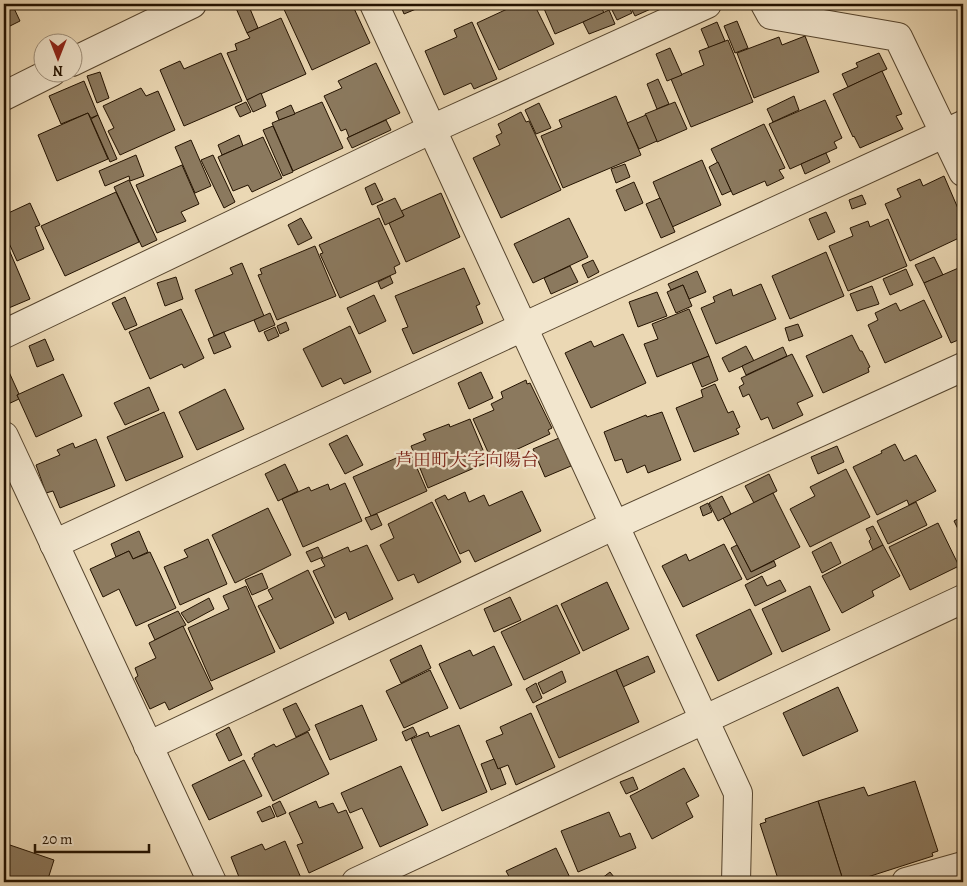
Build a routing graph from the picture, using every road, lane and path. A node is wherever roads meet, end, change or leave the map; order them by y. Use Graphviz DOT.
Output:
graph roads {
  1 [pos="192,4"];
  2 [pos="374,4"];
  3 [pos="707,4"];
  4 [pos="765,4"];
  5 [pos="82,57"];
  6 [pos="32,82"];
  7 [pos="4,96"];
  8 [pos="432,129"];
  9 [pos="954,130"];
  10 [pos="963,172"];
  11 [pos="523,327"];
  12 [pos="4,334"];
  13 [pos="963,367"];
  14 [pos="4,436"];
  15 [pos="615,525"];
  16 [pos="54,544"];
  17 [pos="963,599"];
  18 [pos="704,719"];
  19 [pos="148,746"];
  20 [pos="963,866"];
  21 [pos="212,882"];
  22 [pos="356,882"];
  23 [pos="736,882"];
  24 [pos="906,882"];
  1 -- 5 [label="street"];
  2 -- 8 [label="street"];
  3 -- 8 [label="street"];
  4 -- 9 [label="street"];
  6 -- 7 [label="street"];
  8 -- 11 [label="street"];
  8 -- 12 [label="street"];
  9 -- 10 [label="street"];
  9 -- 11 [label="street"];
  11 -- 15 [label="street"];
  11 -- 16 [label="street"];
  13 -- 15 [label="street"];
  14 -- 16 [label="street"];
  15 -- 18 [label="street"];
  15 -- 19 [label="street"];
  16 -- 19 [label="street"];
  17 -- 18 [label="street"];
  18 -- 22 [label="street"];
  18 -- 23 [label="street"];
  19 -- 21 [label="street"];
  20 -- 24 [label="street"];
}
